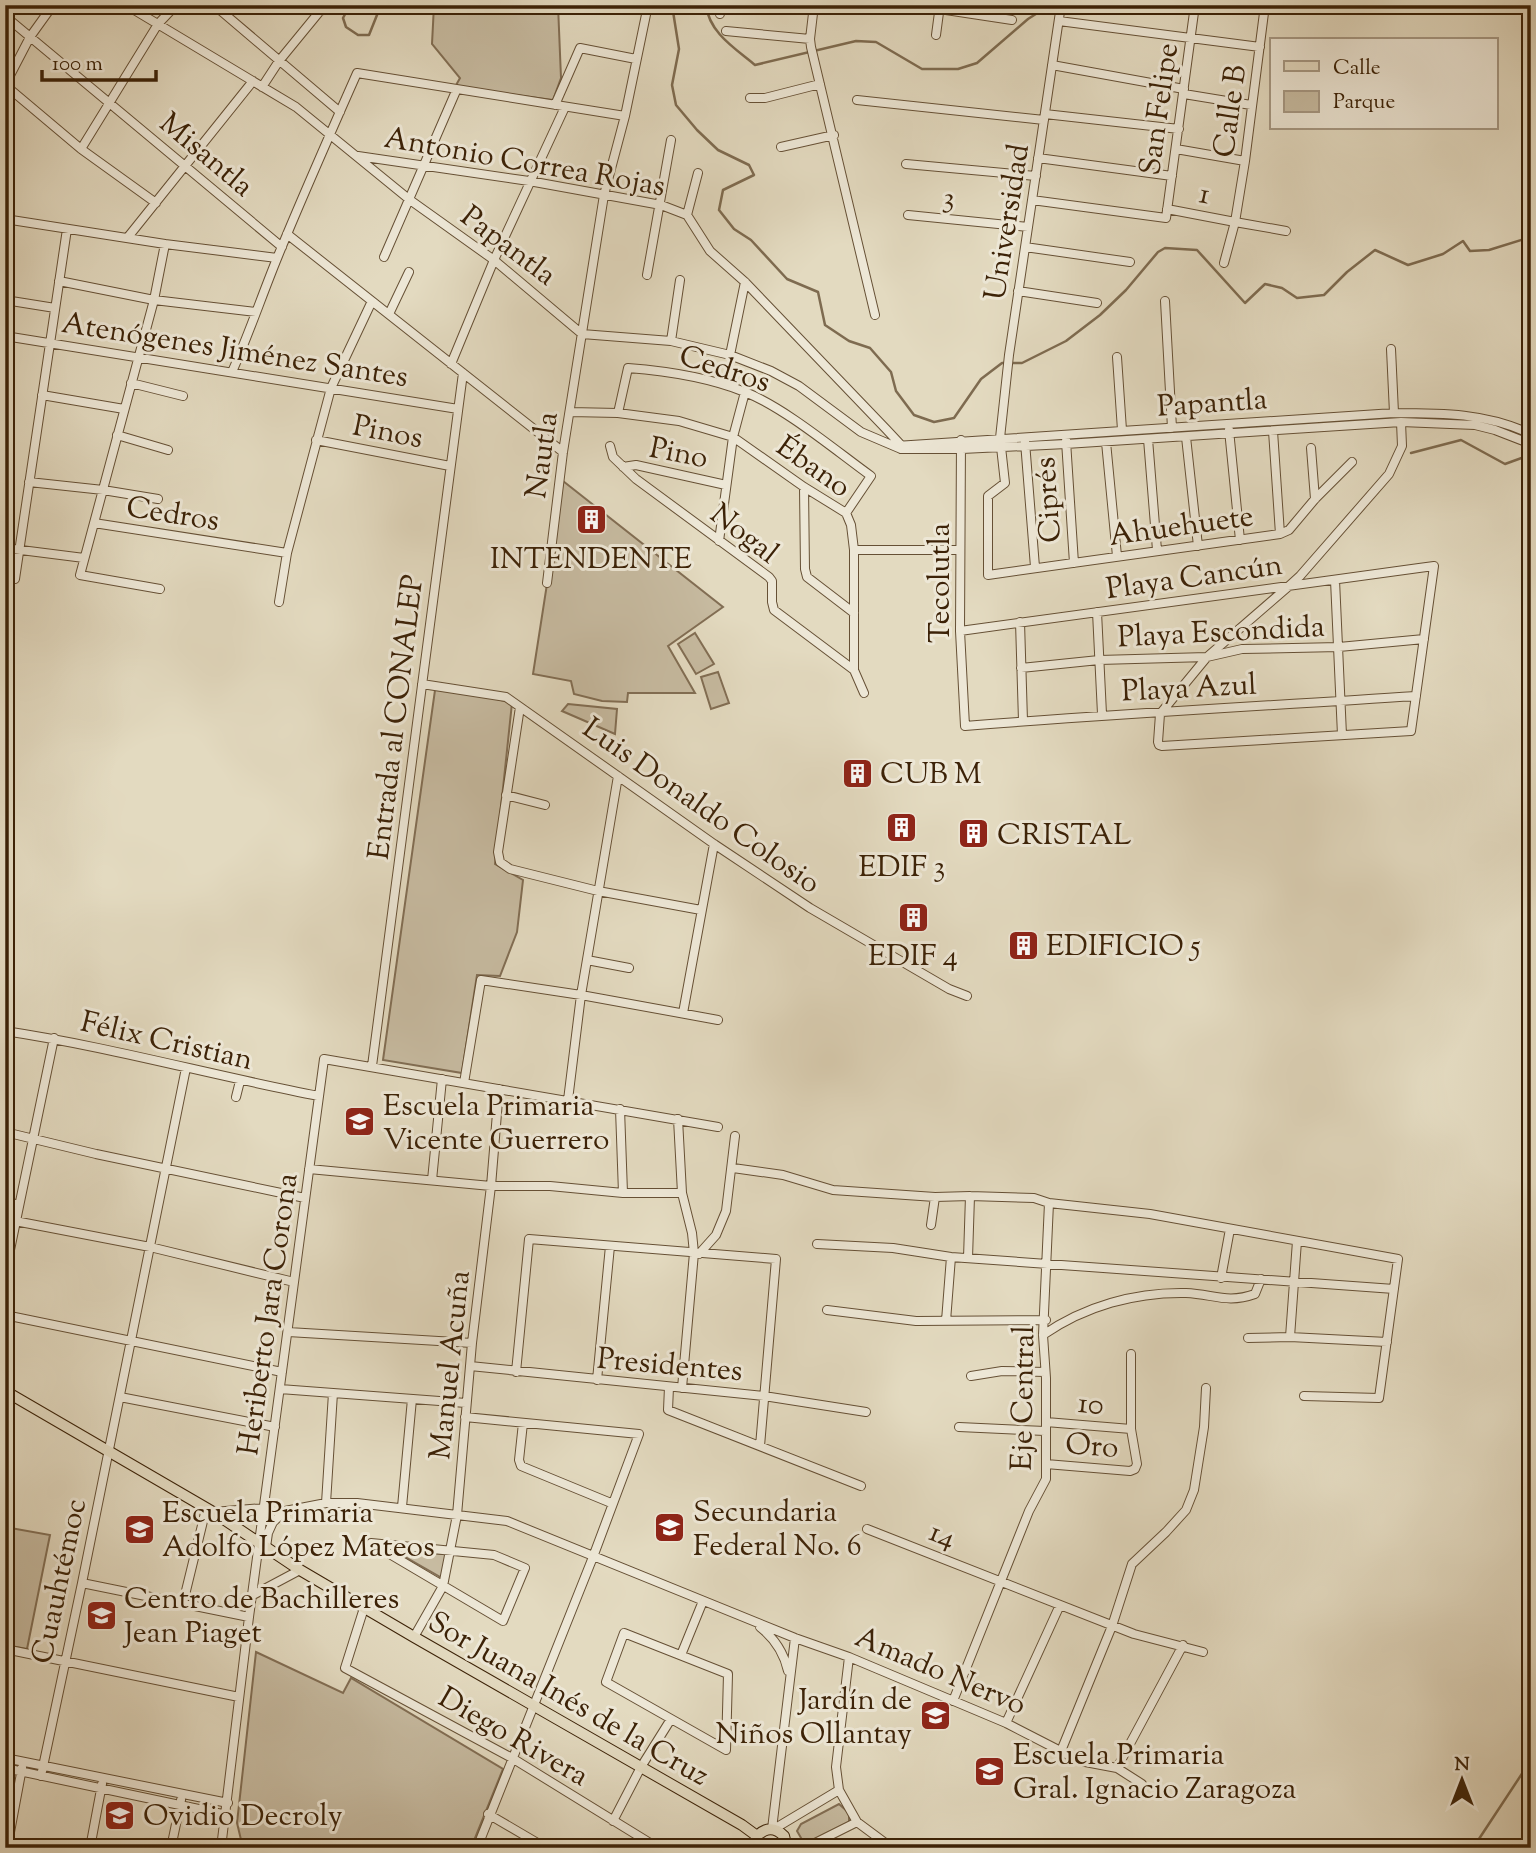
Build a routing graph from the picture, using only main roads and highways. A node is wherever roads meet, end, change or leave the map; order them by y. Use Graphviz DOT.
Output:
graph roads {
  1 [pos="5,1391"];
  2 [pos="757,1836"];
  3 [pos="754,1848"];
  4 [pos="787,1848"];
  1 -- 2 [label="main road, Sor Juana Inés de la Cruz"];
  2 -- 3 [label="main road"];
  2 -- 4 [label="main road"];
}
